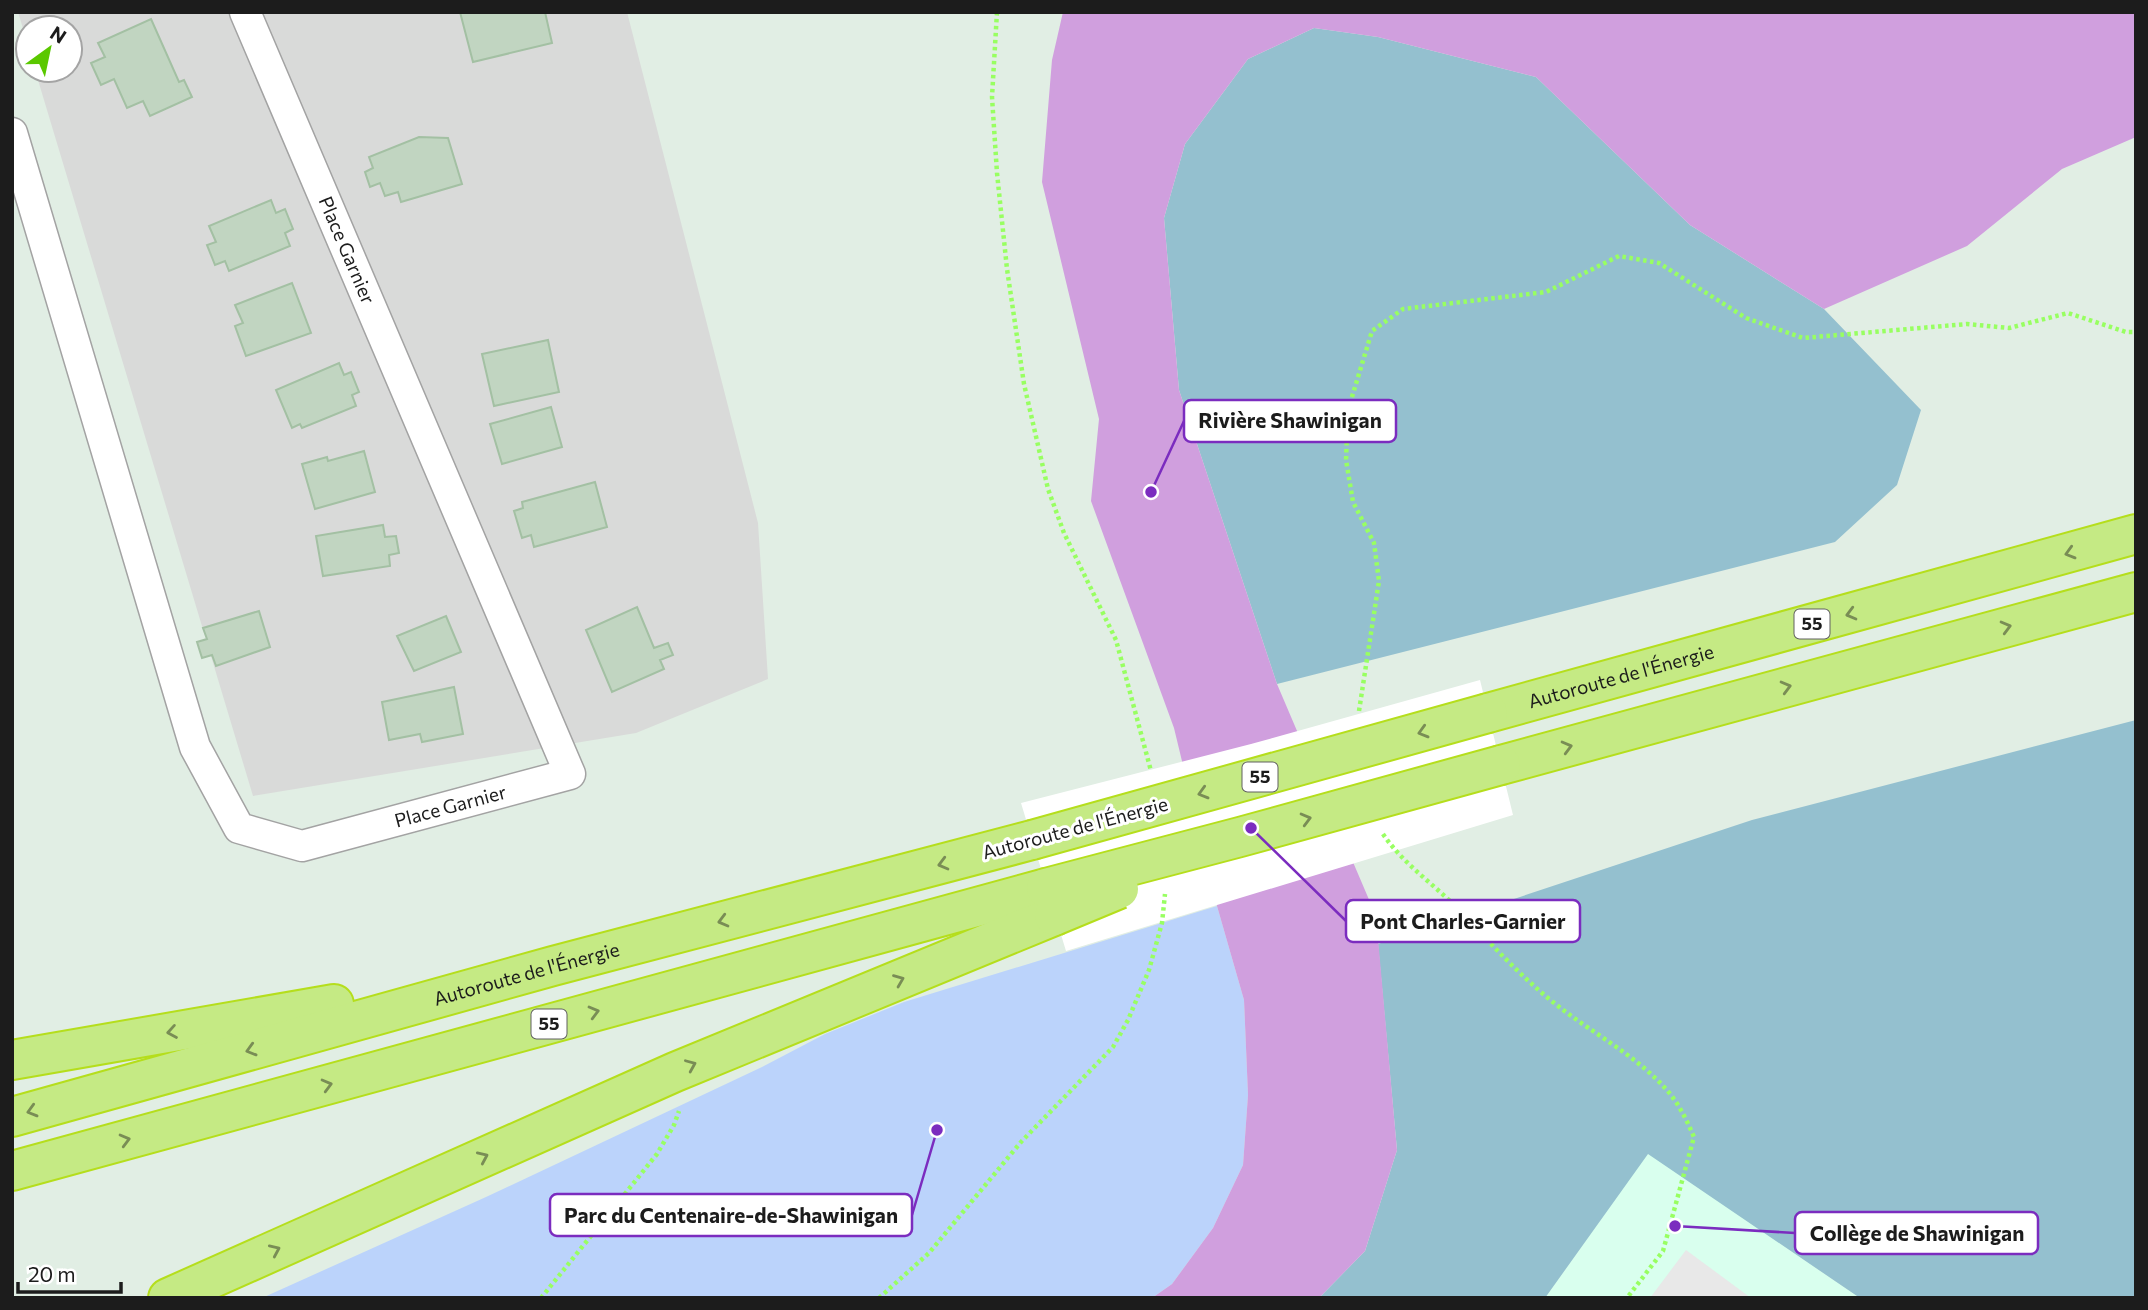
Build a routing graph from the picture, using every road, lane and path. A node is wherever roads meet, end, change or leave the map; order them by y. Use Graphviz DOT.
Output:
graph roads {
  1 [pos="245,12"];
  2 [pos="997,12"];
  3 [pos="12,133"];
  4 [pos="2136,332"];
  5 [pos="2136,534"];
  6 [pos="2136,592"];
  7 [pos="1358,715"];
  8 [pos="1152,776"];
  9 [pos="1378,824"];
  10 [pos="1165,892"];
  11 [pos="1050,902"];
  12 [pos="553,966"];
  13 [pos="12,1060"];
  14 [pos="674,1072"];
  15 [pos="12,1116"];
  16 [pos="12,1171"];
  17 [pos="168,1298"];
  18 [pos="541,1298"];
  19 [pos="879,1298"];
  20 [pos="1627,1298"];
  1 -- 3 [label="street, Place Garnier"];
  2 -- 8 [label="path"];
  4 -- 7 [label="path"];
  5 -- 12 [label="highway, Autoroute de l'Énergie / 55, one-way, bridge"];
  11 -- 6 [label="highway, 55, one-way, bridge"];
  9 -- 20 [label="path"];
  10 -- 19 [label="path"];
  14 -- 11 [label="highway, one-way"];
  16 -- 11 [label="highway, 55, one-way"];
  12 -- 13 [label="highway, one-way"];
  12 -- 15 [label="highway, Autoroute de l'Énergie / 55, one-way"];
  17 -- 14 [label="highway, one-way"];
  14 -- 18 [label="path"];
}
